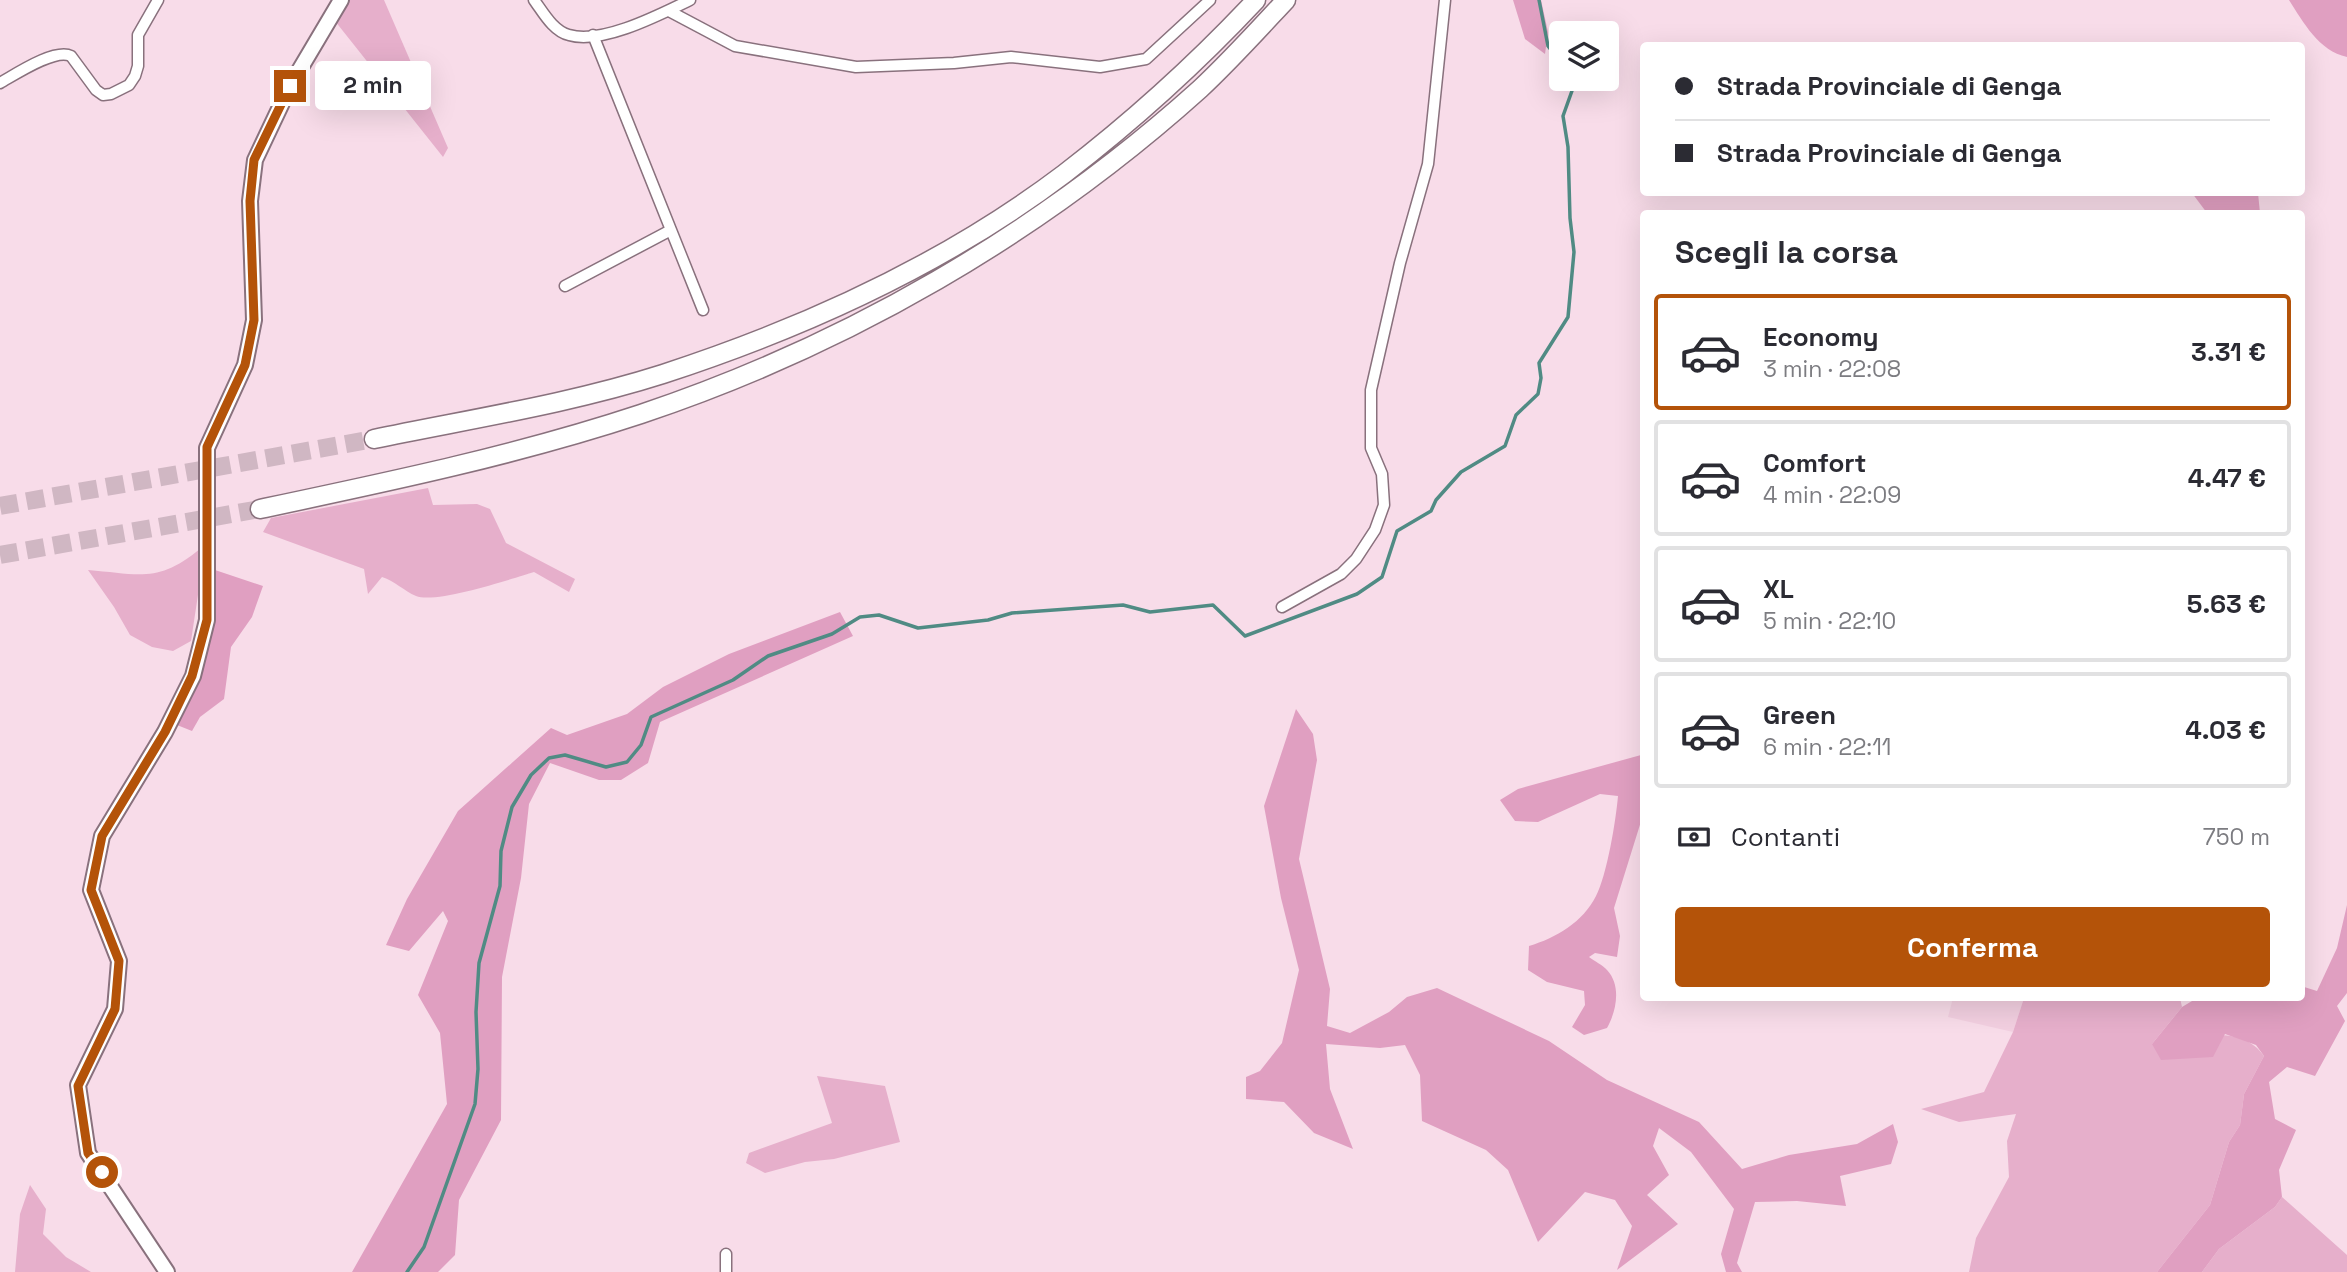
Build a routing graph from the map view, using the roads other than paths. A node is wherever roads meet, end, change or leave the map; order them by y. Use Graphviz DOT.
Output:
graph roads {
  1 [pos="158,0"];
  2 [pos="341,0"];
  3 [pos="534,0"];
  4 [pos="690,0"];
  5 [pos="1210,0"];
  6 [pos="1256,0"];
  7 [pos="1286,0"];
  8 [pos="1445,0"];
  9 [pos="668,11"];
  10 [pos="593,35"];
  11 [pos="0,83"];
  12 [pos="671,230"];
  13 [pos="565,286"];
  14 [pos="703,310"];
  15 [pos="374,439"];
  16 [pos="260,509"];
  17 [pos="1282,607"];
  18 [pos="726,1254"];
  19 [pos="167,1272"];
  20 [pos="726,1272"];
  1 -- 11 [label="street"];
  2 -- 19 [label="main road"];
  3 -- 10 [label="street"];
  4 -- 9 [label="street"];
  5 -- 9 [label="street"];
  6 -- 15 [label="highway"];
  7 -- 16 [label="highway"];
  8 -- 17 [label="street"];
  9 -- 10 [label="street"];
  10 -- 12 [label="street"];
  12 -- 13 [label="street"];
  12 -- 14 [label="street"];
  18 -- 20 [label="street"];
}
